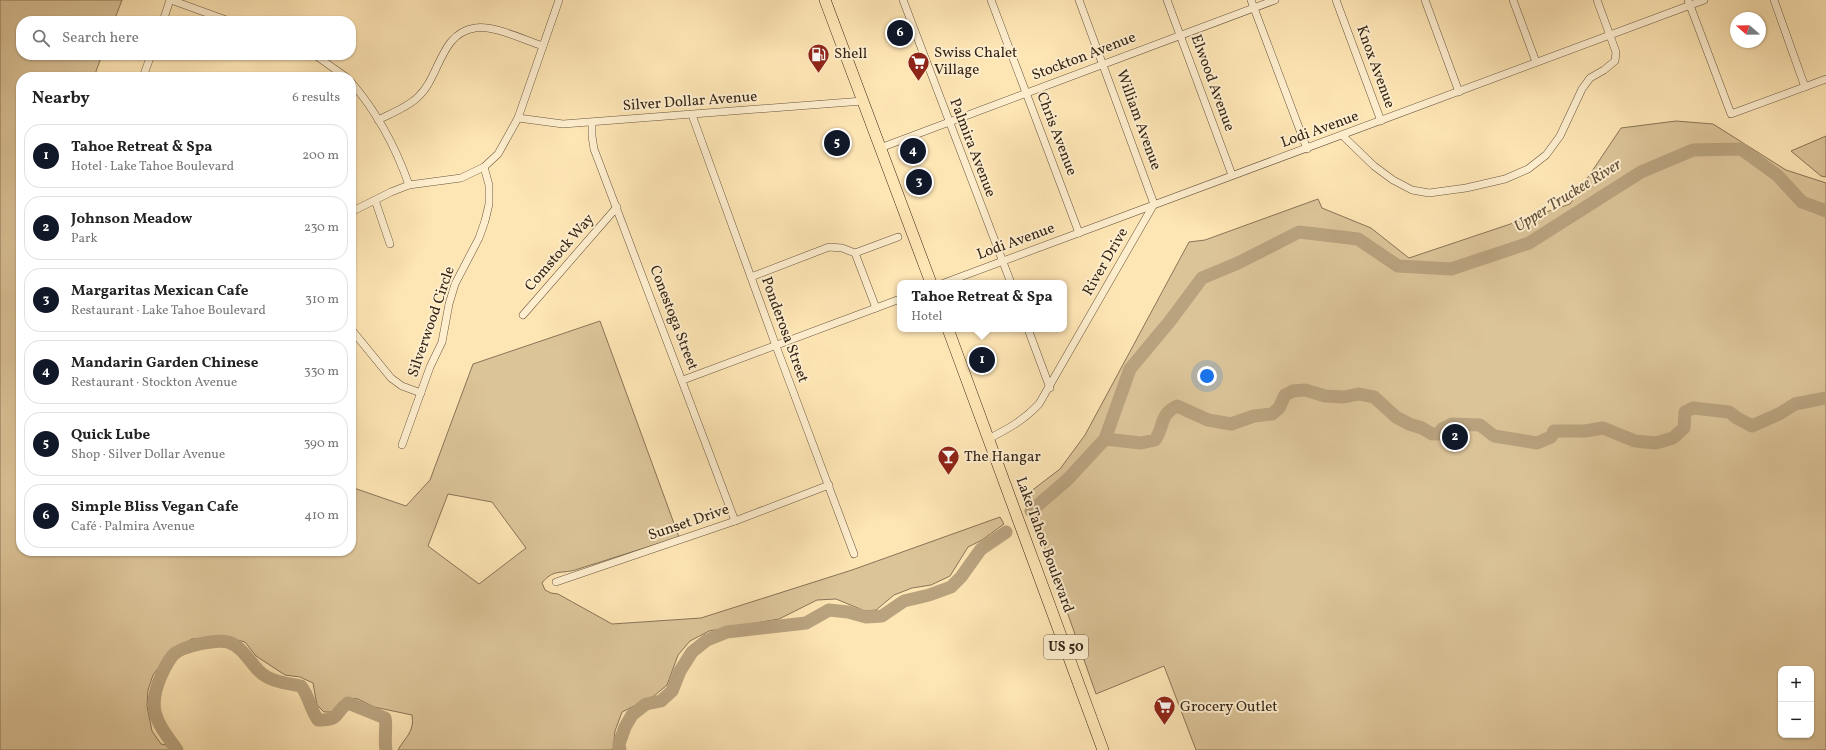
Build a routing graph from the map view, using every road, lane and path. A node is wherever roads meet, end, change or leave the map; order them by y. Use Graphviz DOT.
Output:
graph roads {
  1 [pos="171,0"];
  2 [pos="559,0"];
  3 [pos="825,0"];
  4 [pos="902,0"];
  5 [pos="991,0"];
  6 [pos="1079,0"];
  7 [pos="1167,0"];
  8 [pos="1275,0"];
  9 [pos="1336,0"];
  10 [pos="1425,0"];
  11 [pos="1513,0"];
  12 [pos="1597,0"];
  13 [pos="1704,0"];
  14 [pos="1774,0"];
  15 [pos="1689,3"];
  16 [pos="1253,4"];
  17 [pos="165,16"];
  18 [pos="215,16"];
  19 [pos="1180,35"];
  20 [pos="1610,35"];
  21 [pos="543,46"];
  22 [pos="149,60"];
  23 [pos="322,60"];
  24 [pos="1536,62"];
  25 [pos="1104,64"];
  26 [pos="145,72"];
  27 [pos="339,72"];
  28 [pos="1826,79"];
  29 [pos="1805,87"];
  30 [pos="356,88"];
  31 [pos="1459,92"];
  32 [pos="1026,93"];
  33 [pos="863,101"];
  34 [pos="692,115"];
  35 [pos="518,118"];
  36 [pos="378,120"];
  37 [pos="1381,121"];
  38 [pos="948,122"];
  39 [pos="592,123"];
  40 [pos="1342,135"];
  41 [pos="880,148"];
  42 [pos="1307,149"];
  43 [pos="484,168"];
  44 [pos="1232,176"];
  45 [pos="409,185"];
  46 [pos="375,200"];
  47 [pos="1154,204"];
  48 [pos="617,207"];
  49 [pos="356,210"];
  50 [pos="1079,233"];
  51 [pos="898,237"];
  52 [pos="390,244"];
  53 [pos="855,253"];
  54 [pos="1003,261"];
  55 [pos="751,277"];
  56 [pos="930,280"];
  57 [pos="952,280"];
  58 [pos="1010,280"];
  59 [pos="897,300"];
  60 [pos="876,308"];
  61 [pos="524,315"];
  62 [pos="949,332"];
  63 [pos="1029,332"];
  64 [pos="356,335"];
  65 [pos="776,346"];
  66 [pos="683,380"];
  67 [pos="1050,388"];
  68 [pos="421,393"];
  69 [pos="988,439"];
  70 [pos="402,445"];
  71 [pos="828,486"];
  72 [pos="735,521"];
  73 [pos="854,554"];
  74 [pos="556,582"];
  75 [pos="1103,750"];
  1 -- 17 [label="street"];
  1 -- 18 [label="street"];
  2 -- 21 [label="street"];
  3 -- 33 [label="highway"];
  4 -- 38 [label="street, Palmira Avenue"];
  5 -- 32 [label="street, Chris Avenue"];
  6 -- 25 [label="street, William Avenue"];
  7 -- 19 [label="street, Elwood Avenue"];
  8 -- 16 [label="street, Stockton Avenue"];
  9 -- 37 [label="street, Knox Avenue"];
  10 -- 31 [label="street"];
  11 -- 24 [label="street"];
  12 -- 20 [label="street"];
  13 -- 15 [label="street, Lodi Avenue"];
  14 -- 29 [label="street"];
  15 -- 20 [label="street, Lodi Avenue"];
  15 -- 29 [label="street"];
  16 -- 19 [label="street, Stockton Avenue"];
  16 -- 42 [label="street"];
  19 -- 25 [label="street, Stockton Avenue"];
  19 -- 44 [label="street, Elwood Avenue"];
  20 -- 24 [label="street, Lodi Avenue"];
  20 -- 40 [label="street"];
  21 -- 35 [label="street"];
  21 -- 36 [label="street"];
  22 -- 26 [label="street"];
  23 -- 27 [label="street"];
  24 -- 31 [label="street, Lodi Avenue"];
  25 -- 32 [label="street, Stockton Avenue"];
  25 -- 47 [label="street, William Avenue"];
  28 -- 29 [label="street"];
  30 -- 36 [label="street"];
  31 -- 37 [label="street, Lodi Avenue"];
  32 -- 38 [label="street, Stockton Avenue"];
  32 -- 50 [label="street, Chris Avenue"];
  33 -- 34 [label="street, Silver Dollar Avenue"];
  33 -- 41 [label="highway"];
  34 -- 39 [label="street, Silver Dollar Avenue"];
  34 -- 55 [label="street, Ponderosa Street"];
  35 -- 39 [label="street, Silver Dollar Avenue"];
  35 -- 43 [label="street"];
  36 -- 45 [label="street"];
  37 -- 40 [label="street, Lodi Avenue"];
  38 -- 41 [label="street, Stockton Avenue"];
  38 -- 54 [label="street, Palmira Avenue"];
  39 -- 48 [label="street, Conestoga Street"];
  40 -- 42 [label="street, Lodi Avenue"];
  41 -- 56 [label="highway"];
  42 -- 44 [label="street, Lodi Avenue"];
  43 -- 45 [label="street"];
  43 -- 68 [label="street, Silverwood Circle"];
  44 -- 47 [label="street, Lodi Avenue"];
  45 -- 46 [label="street"];
  46 -- 49 [label="street"];
  46 -- 52 [label="street"];
  47 -- 50 [label="street, Lodi Avenue"];
  47 -- 67 [label="street, River Drive"];
  48 -- 61 [label="street, Comstock Way"];
  48 -- 66 [label="street, Conestoga Street"];
  50 -- 54 [label="street, Lodi Avenue"];
  51 -- 53 [label="street"];
  53 -- 55 [label="street"];
  53 -- 60 [label="street"];
  54 -- 57 [label="street, Lodi Avenue"];
  54 -- 58 [label="street, Palmira Avenue"];
  55 -- 65 [label="street, Ponderosa Street"];
  59 -- 60 [label="street"];
  60 -- 65 [label="street"];
  62 -- 69 [label="highway, Lake Tahoe Boulevard / US 50"];
  63 -- 67 [label="street"];
  64 -- 68 [label="street, Silverwood Circle"];
  65 -- 66 [label="street"];
  65 -- 71 [label="street, Ponderosa Street"];
  66 -- 72 [label="street, Conestoga Street"];
  67 -- 69 [label="street, River Drive"];
  68 -- 70 [label="street"];
  69 -- 75 [label="highway, Lake Tahoe Boulevard / US 50"];
  71 -- 72 [label="street, Sunset Drive"];
  71 -- 73 [label="street, Ponderosa Street"];
  72 -- 74 [label="street, Sunset Drive"];
}
